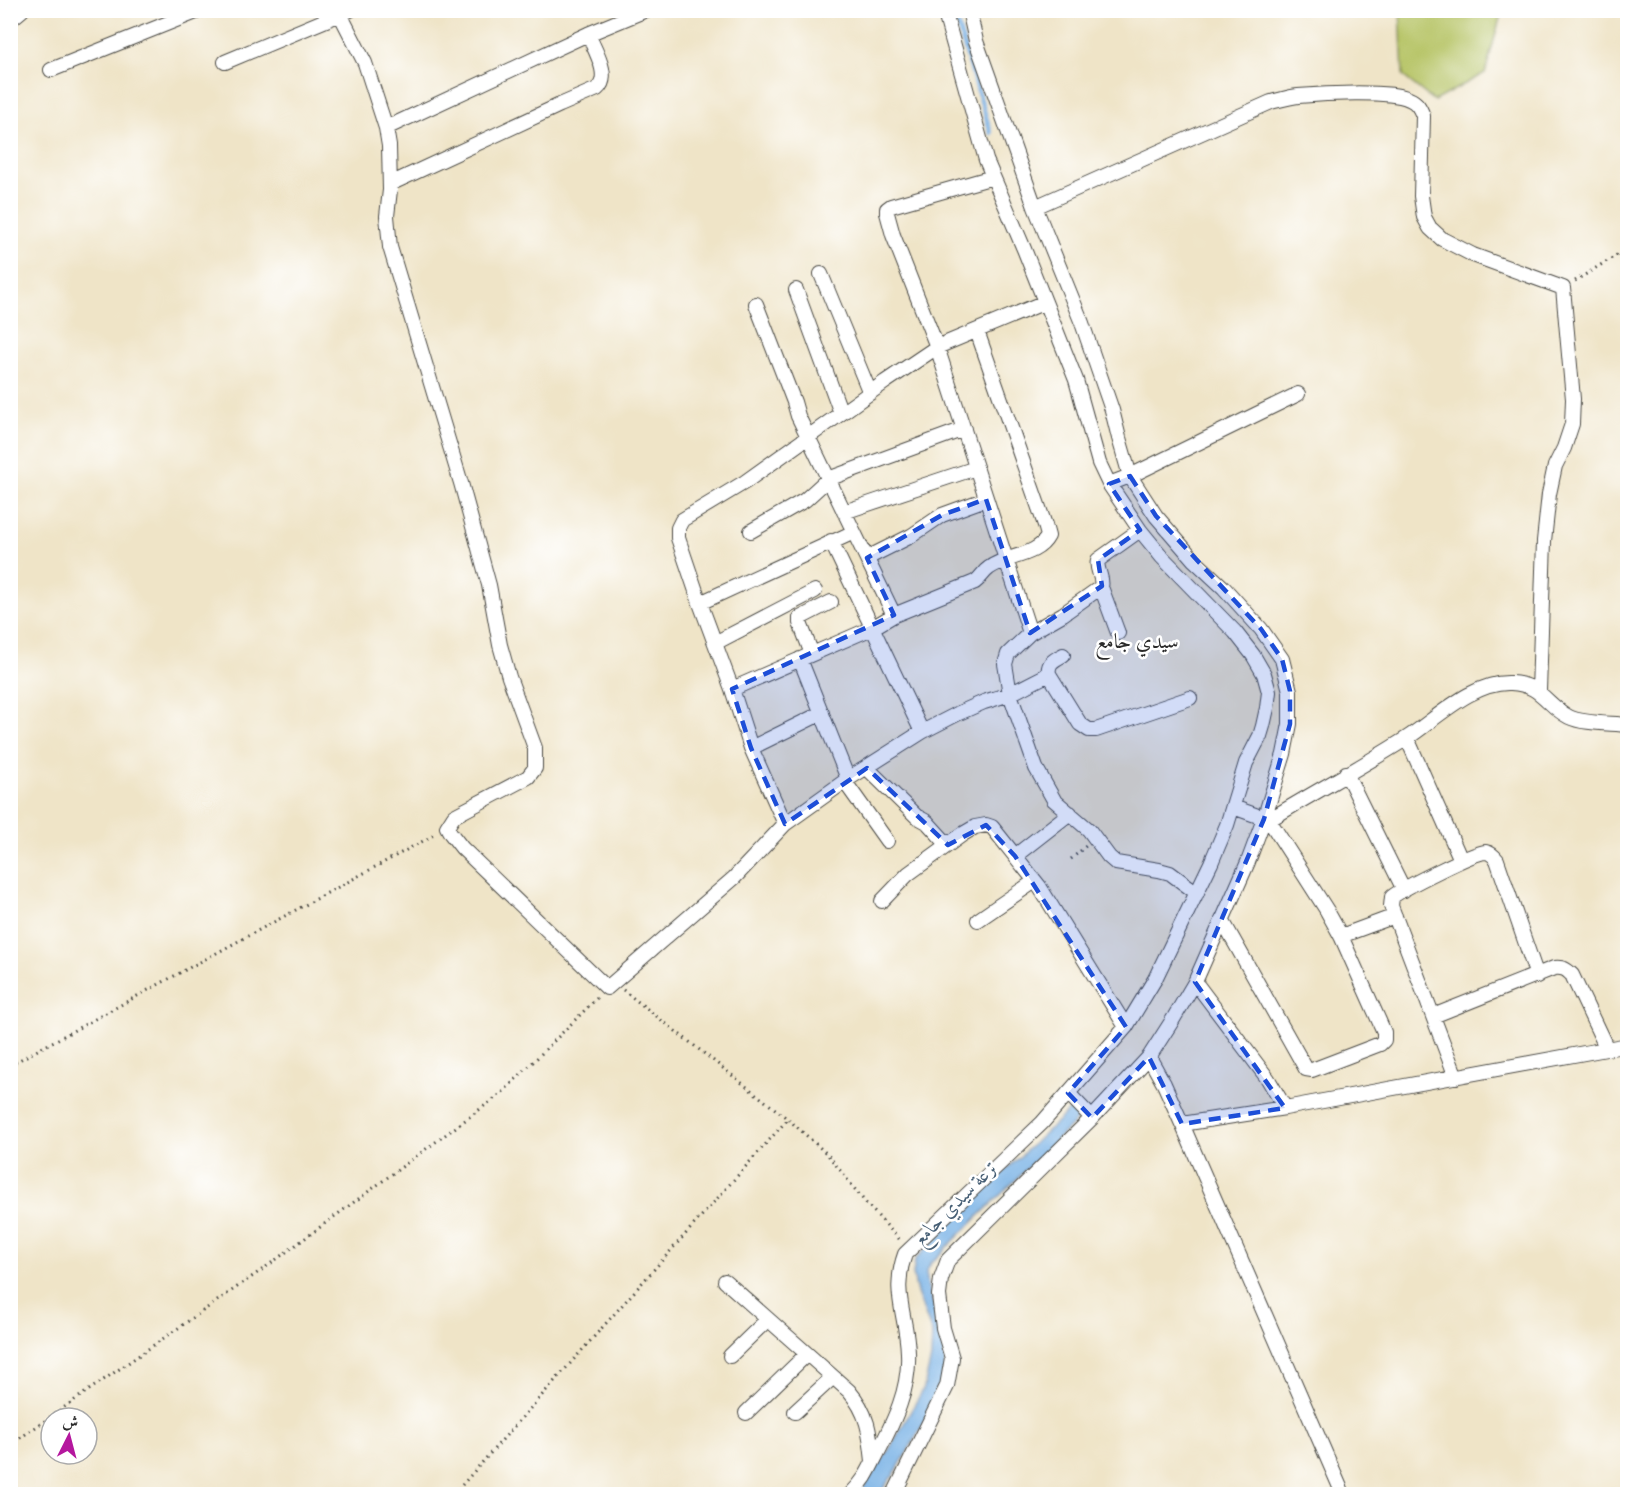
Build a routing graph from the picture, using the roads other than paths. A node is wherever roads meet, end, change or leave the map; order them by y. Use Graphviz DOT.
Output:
graph roads {
  1 [pos="22,10"];
  2 [pos="201,10"];
  3 [pos="646,10"];
  4 [pos="944,10"];
  5 [pos="969,10"];
  6 [pos="343,12"];
  7 [pos="10,20"];
  8 [pos="588,34"];
  9 [pos="225,62"];
  10 [pos="51,70"];
  11 [pos="386,128"];
  12 [pos="993,177"];
  13 [pos="390,184"];
  14 [pos="1035,207"];
  15 [pos="821,274"];
  16 [pos="796,290"];
  17 [pos="1045,302"];
  18 [pos="756,304"];
  19 [pos="977,332"];
  20 [pos="937,348"];
  21 [pos="870,393"];
  22 [pos="1298,394"];
  23 [pos="841,413"];
  24 [pos="964,429"];
  25 [pos="808,437"];
  26 [pos="976,468"];
  27 [pos="1130,476"];
  28 [pos="828,479"];
  29 [pos="1109,484"];
  30 [pos="986,499"];
  31 [pos="844,512"];
  32 [pos="1140,530"];
  33 [pos="751,531"];
  34 [pos="854,532"];
  35 [pos="831,541"];
  36 [pos="867,558"];
  37 [pos="1006,560"];
  38 [pos="1101,588"];
  39 [pos="815,591"];
  40 [pos="831,602"];
  41 [pos="700,603"];
  42 [pos="894,615"];
  43 [pos="872,628"];
  44 [pos="1030,633"];
  45 [pos="1118,633"];
  46 [pos="715,643"];
  47 [pos="1063,655"];
  48 [pos="806,657"];
  49 [pos="1049,674"];
  50 [pos="732,689"];
  51 [pos="1539,691"];
  52 [pos="1010,694"];
  53 [pos="1190,698"];
  54 [pos="822,713"];
  55 [pos="1628,725"];
  56 [pos="922,732"];
  57 [pos="1407,738"];
  58 [pos="751,748"];
  59 [pos="867,768"];
  60 [pos="1346,773"];
  61 [pos="847,781"];
  62 [pos="1233,807"];
  63 [pos="1070,813"];
  64 [pos="1266,819"];
  65 [pos="785,824"];
  66 [pos="887,841"];
  67 [pos="948,845"];
  68 [pos="1015,856"];
  69 [pos="1461,860"];
  70 [pos="1035,881"];
  71 [pos="1404,890"];
  72 [pos="1197,893"];
  73 [pos="882,901"];
  74 [pos="1395,916"];
  75 [pos="978,920"];
  76 [pos="1222,920"];
  77 [pos="1341,936"];
  78 [pos="1537,976"];
  79 [pos="1195,982"];
  80 [pos="1433,1016"];
  81 [pos="1126,1027"];
  82 [pos="1628,1046"];
  83 [pos="1607,1049"];
  84 [pos="1149,1057"];
  85 [pos="1456,1077"];
  86 [pos="1068,1093"];
  87 [pos="1285,1108"];
  88 [pos="1092,1118"];
  89 [pos="1182,1124"];
  90 [pos="725,1281"];
  91 [pos="767,1320"];
  92 [pos="807,1354"];
  93 [pos="730,1356"];
  94 [pos="833,1377"];
  95 [pos="795,1412"];
  96 [pos="746,1413"];
  97 [pos="873,1461"];
  98 [pos="851,1494"];
  99 [pos="894,1494"];
  100 [pos="1343,1494"];
  1 -- 7 [label="street"];
  2 -- 10 [label="street"];
  3 -- 8 [label="street"];
  4 -- 12 [label="street"];
  5 -- 14 [label="street"];
  6 -- 9 [label="street"];
  6 -- 11 [label="street"];
  8 -- 11 [label="street"];
  8 -- 13 [label="street"];
  11 -- 13 [label="street"];
  12 -- 17 [label="street"];
  12 -- 20 [label="street"];
  13 -- 65 [label="street"];
  14 -- 27 [label="street"];
  14 -- 51 [label="street"];
  15 -- 21 [label="street"];
  16 -- 23 [label="street"];
  17 -- 19 [label="street"];
  17 -- 29 [label="street"];
  18 -- 25 [label="street"];
  19 -- 20 [label="street"];
  19 -- 37 [label="street"];
  20 -- 21 [label="street"];
  20 -- 24 [label="street"];
  21 -- 23 [label="street"];
  22 -- 27 [label="street"];
  23 -- 25 [label="street"];
  24 -- 26 [label="street"];
  24 -- 28 [label="street"];
  25 -- 28 [label="street"];
  25 -- 41 [label="street"];
  26 -- 30 [label="street"];
  26 -- 31 [label="street"];
  27 -- 29 [label="street"];
  27 -- 64 [label="street"];
  28 -- 31 [label="street"];
  28 -- 33 [label="street"];
  29 -- 32 [label="street"];
  30 -- 36 [label="street"];
  30 -- 37 [label="street"];
  31 -- 34 [label="street"];
  32 -- 38 [label="street"];
  32 -- 62 [label="street"];
  34 -- 35 [label="street"];
  34 -- 36 [label="street"];
  35 -- 41 [label="street"];
  35 -- 43 [label="street"];
  36 -- 42 [label="street"];
  37 -- 42 [label="street"];
  37 -- 44 [label="street"];
  38 -- 44 [label="street"];
  38 -- 45 [label="street"];
  39 -- 46 [label="street"];
  40 -- 48 [label="street"];
  41 -- 46 [label="street"];
  42 -- 43 [label="street"];
  43 -- 48 [label="street"];
  43 -- 56 [label="street"];
  44 -- 52 [label="street"];
  46 -- 50 [label="street"];
  47 -- 49 [label="street"];
  48 -- 50 [label="street"];
  48 -- 54 [label="street"];
  49 -- 52 [label="street"];
  49 -- 53 [label="street"];
  50 -- 58 [label="street"];
  51 -- 55 [label="street"];
  51 -- 57 [label="street"];
  52 -- 56 [label="street"];
  52 -- 63 [label="street"];
  54 -- 58 [label="street"];
  54 -- 61 [label="street"];
  56 -- 59 [label="street"];
  57 -- 60 [label="street"];
  57 -- 69 [label="street"];
  58 -- 65 [label="street"];
  59 -- 61 [label="street"];
  59 -- 67 [label="street"];
  60 -- 64 [label="street"];
  60 -- 71 [label="street"];
  61 -- 65 [label="street"];
  61 -- 66 [label="street"];
  62 -- 64 [label="street"];
  62 -- 72 [label="street"];
  63 -- 68 [label="street"];
  63 -- 72 [label="street"];
  64 -- 76 [label="street"];
  64 -- 77 [label="street"];
  67 -- 68 [label="street"];
  67 -- 73 [label="street"];
  68 -- 70 [label="street"];
  69 -- 71 [label="street"];
  69 -- 78 [label="street"];
  70 -- 75 [label="street"];
  70 -- 81 [label="street"];
  71 -- 74 [label="street"];
  72 -- 81 [label="street"];
  74 -- 77 [label="street"];
  74 -- 80 [label="street"];
  76 -- 77 [label="street"];
  76 -- 79 [label="street"];
  78 -- 80 [label="street"];
  78 -- 83 [label="street"];
  79 -- 84 [label="street"];
  79 -- 87 [label="street"];
  80 -- 85 [label="street"];
  81 -- 86 [label="street"];
  82 -- 83 [label="street"];
  83 -- 85 [label="street"];
  84 -- 88 [label="street"];
  84 -- 89 [label="street"];
  85 -- 87 [label="street"];
  86 -- 88 [label="street"];
  86 -- 97 [label="street"];
  87 -- 89 [label="street"];
  88 -- 99 [label="street"];
  89 -- 100 [label="street"];
  90 -- 91 [label="street"];
  91 -- 92 [label="street"];
  91 -- 93 [label="street"];
  92 -- 94 [label="street"];
  92 -- 96 [label="street"];
  94 -- 95 [label="street"];
  94 -- 97 [label="street"];
  97 -- 98 [label="street"];
}
